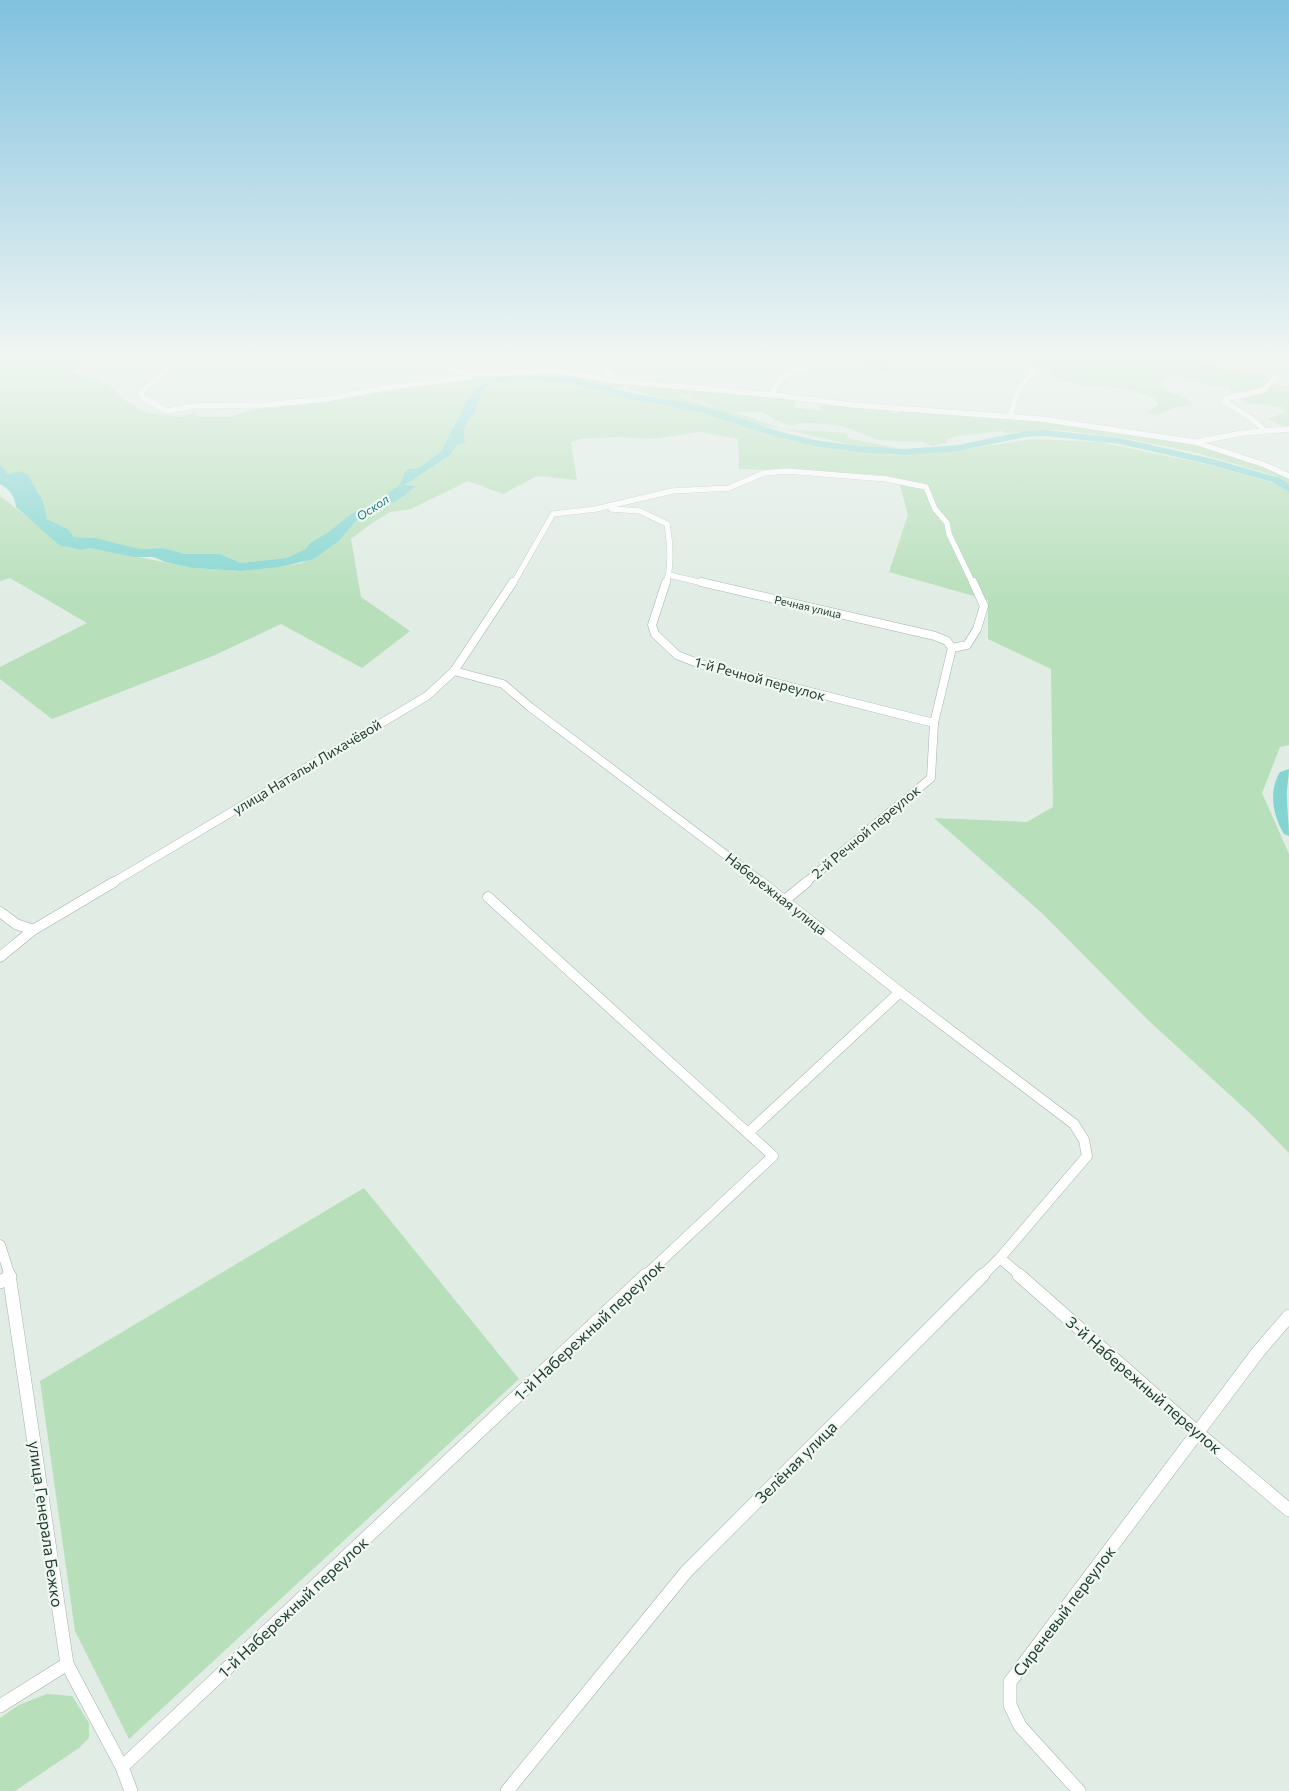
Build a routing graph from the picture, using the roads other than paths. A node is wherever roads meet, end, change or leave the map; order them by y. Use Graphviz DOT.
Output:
graph roads {
  1 [pos="1171,439"];
  2 [pos="1209,439"];
  3 [pos="1195,442"];
  4 [pos="1289,476"];
  5 [pos="886,479"];
  6 [pos="596,509"];
  7 [pos="553,514"];
  8 [pos="669,575"];
  9 [pos="950,644"];
  10 [pos="454,671"];
  11 [pos="934,723"];
  12 [pos="488,896"];
  13 [pos="785,900"];
  14 [pos="0,912"];
  15 [pos="33,930"];
  16 [pos="0,957"];
  17 [pos="900,992"];
  18 [pos="749,1132"];
  19 [pos="1084,1140"];
  20 [pos="0,1245"];
  21 [pos="1000,1258"];
  22 [pos="5,1279"];
  23 [pos="1289,1316"];
  24 [pos="1198,1433"];
  25 [pos="1289,1510"];
  26 [pos="67,1664"];
  27 [pos="0,1706"];
  28 [pos="122,1767"];
  29 [pos="131,1791"];
  30 [pos="507,1791"];
  31 [pos="1079,1791"];
  1 -- 3 [label="street"];
  2 -- 3 [label="street"];
  3 -- 4 [label="street"];
  5 -- 6 [label="street"];
  5 -- 9 [label="street"];
  6 -- 7 [label="street"];
  6 -- 8 [label="street"];
  7 -- 10 [label="street, улица Натальи Лихачёвой"];
  8 -- 9 [label="street, Речная улица"];
  8 -- 11 [label="street, 1-й Речной переулок"];
  9 -- 11 [label="street, 2-й Речной переулок"];
  10 -- 13 [label="street, Набережная улица"];
  10 -- 15 [label="street, улица Натальи Лихачёвой"];
  11 -- 13 [label="street, 2-й Речной переулок"];
  12 -- 18 [label="street, 1-й Набережный переулок"];
  13 -- 17 [label="street, Набережная улица"];
  14 -- 15 [label="street"];
  15 -- 16 [label="street, улица Натальи Лихачёвой"];
  17 -- 18 [label="street"];
  17 -- 19 [label="street, Набережная улица"];
  18 -- 28 [label="street, 1-й Набережный переулок"];
  19 -- 21 [label="street, Зелёная улица"];
  20 -- 22 [label="street, улица Генерала Бежко"];
  21 -- 24 [label="street, 3-й Набережный переулок"];
  21 -- 30 [label="street, Зелёная улица"];
  22 -- 26 [label="street, улица Генерала Бежко"];
  23 -- 24 [label="street, Сиреневый переулок"];
  24 -- 25 [label="street, 3-й Набережный переулок"];
  24 -- 31 [label="street, Сиреневый переулок"];
  26 -- 27 [label="street"];
  26 -- 28 [label="street, улица Генерала Бежко"];
  28 -- 29 [label="street, улица Генерала Бежко"];
}
